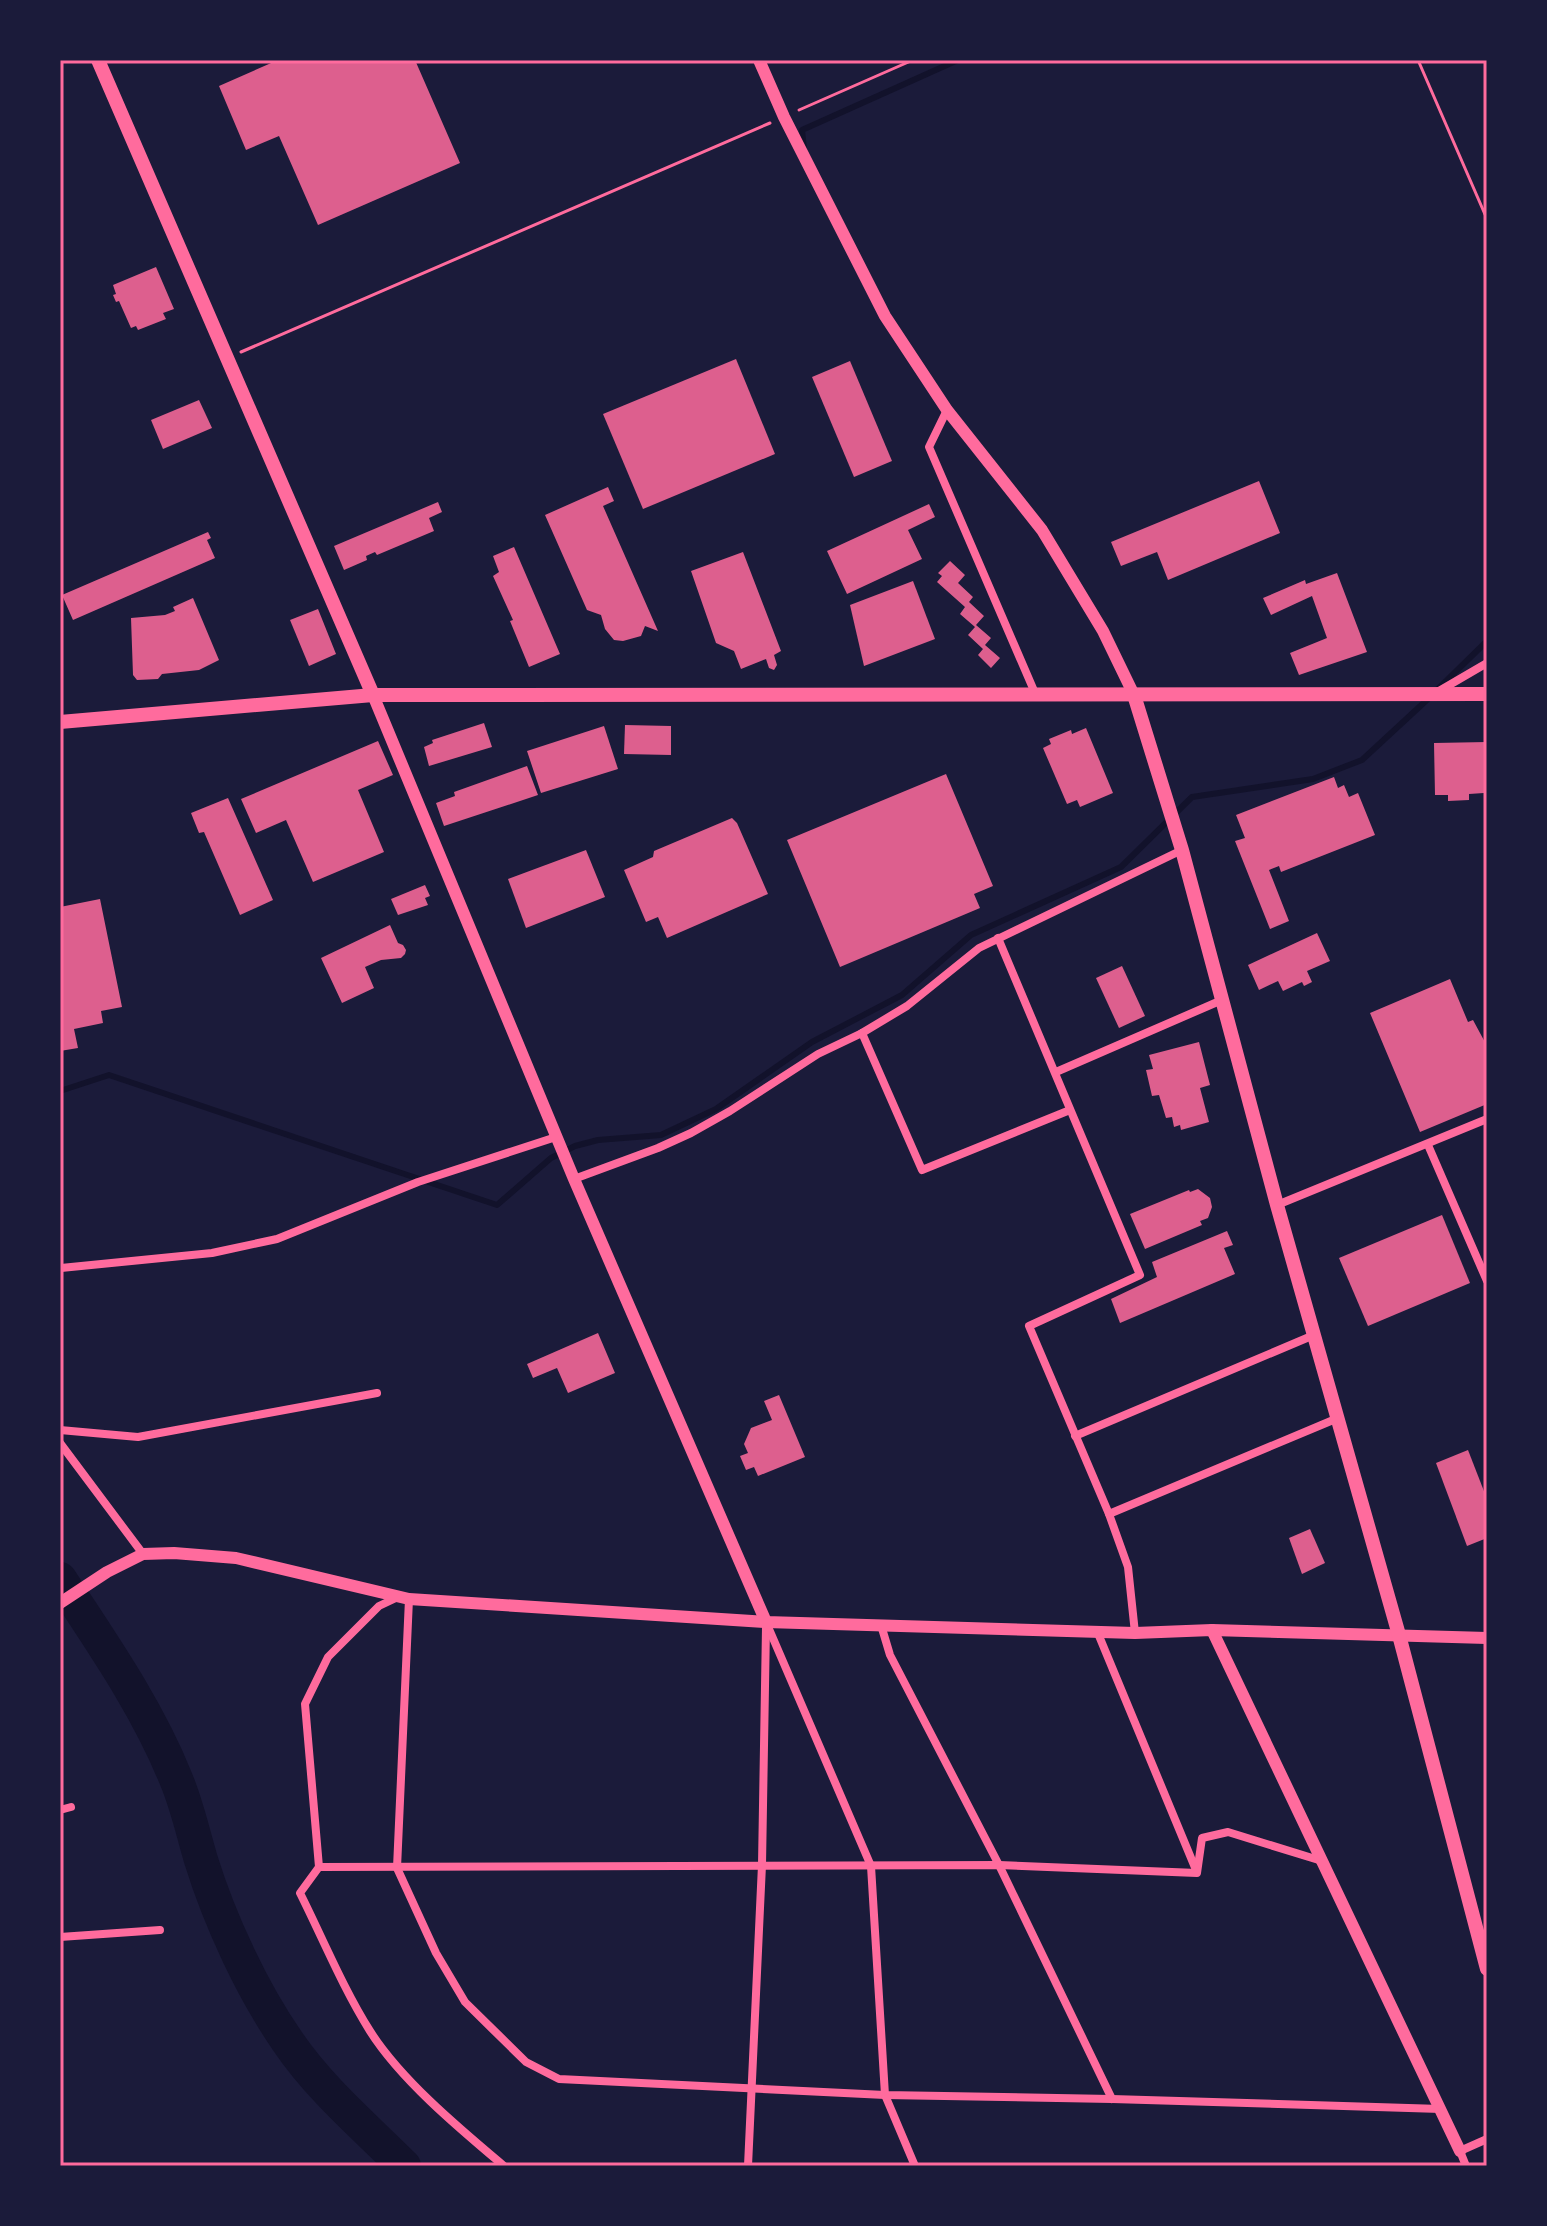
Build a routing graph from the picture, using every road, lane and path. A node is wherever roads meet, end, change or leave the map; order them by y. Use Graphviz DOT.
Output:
graph roads {
  1 [pos="98,60"];
  2 [pos="759,60"];
  3 [pos="913,60"];
  4 [pos="1418,60"];
  5 [pos="784,117"];
  6 [pos="1487,219"];
  7 [pos="225,358"];
  8 [pos="947,410"];
  9 [pos="1487,663"];
  10 [pos="1035,693"];
  11 [pos="1487,694"];
  12 [pos="373,695"];
  13 [pos="1134,695"];
  14 [pos="1432,695"];
  15 [pos="60,722"];
  16 [pos="1182,850"];
  17 [pos="998,938"];
  18 [pos="1222,1000"];
  19 [pos="862,1033"];
  20 [pos="1056,1072"];
  21 [pos="1070,1110"];
  22 [pos="1487,1119"];
  23 [pos="556,1137"];
  24 [pos="1428,1145"];
  25 [pos="574,1179"];
  26 [pos="1277,1205"];
  27 [pos="61,1268"];
  28 [pos="1487,1281"];
  29 [pos="1314,1335"];
  30 [pos="377,1393"];
  31 [pos="1338,1418"];
  32 [pos="60,1430"];
  33 [pos="1075,1436"];
  34 [pos="60,1443"];
  35 [pos="1109,1514"];
  36 [pos="143,1554"];
  37 [pos="404,1598"];
  38 [pos="60,1603"];
  39 [pos="766,1622"];
  40 [pos="881,1625"];
  41 [pos="1212,1630"];
  42 [pos="1097,1631"];
  43 [pos="1135,1633"];
  44 [pos="1399,1635"];
  45 [pos="1487,1638"];
  46 [pos="71,1807"];
  47 [pos="60,1810"];
  48 [pos="1323,1861"];
  49 [pos="762,1865"];
  50 [pos="999,1865"];
  51 [pos="871,1866"];
  52 [pos="319,1867"];
  53 [pos="397,1868"];
  54 [pos="1197,1873"];
  55 [pos="160,1930"];
  56 [pos="60,1937"];
  57 [pos="1487,1969"];
  58 [pos="753,2088"];
  59 [pos="885,2095"];
  60 [pos="1112,2099"];
  61 [pos="1442,2109"];
  62 [pos="1487,2139"];
  63 [pos="1460,2151"];
  64 [pos="504,2166"];
  65 [pos="748,2166"];
  66 [pos="915,2166"];
  67 [pos="1466,2166"];
  1 -- 7 [label="main road"];
  2 -- 5 [label="street"];
  3 -- 5 [label="path"];
  4 -- 6 [label="path"];
  5 -- 7 [label="path"];
  5 -- 8 [label="street"];
  7 -- 12 [label="main road"];
  8 -- 10 [label="street"];
  8 -- 13 [label="street"];
  9 -- 14 [label="street"];
  10 -- 12 [label="main road"];
  10 -- 13 [label="main road"];
  11 -- 14 [label="main road"];
  12 -- 15 [label="main road"];
  12 -- 23 [label="street"];
  13 -- 14 [label="main road"];
  13 -- 16 [label="main road"];
  16 -- 17 [label="street"];
  16 -- 18 [label="main road"];
  17 -- 19 [label="street"];
  17 -- 20 [label="street"];
  18 -- 20 [label="street"];
  18 -- 26 [label="main road"];
  19 -- 21 [label="street"];
  19 -- 25 [label="street"];
  20 -- 21 [label="street"];
  21 -- 33 [label="street"];
  22 -- 24 [label="street"];
  23 -- 25 [label="street"];
  23 -- 27 [label="street"];
  24 -- 26 [label="street"];
  24 -- 28 [label="street"];
  25 -- 39 [label="street"];
  26 -- 29 [label="main road"];
  29 -- 31 [label="main road"];
  29 -- 33 [label="street"];
  30 -- 32 [label="street"];
  31 -- 35 [label="street"];
  31 -- 44 [label="main road"];
  33 -- 35 [label="street"];
  34 -- 36 [label="street"];
  35 -- 43 [label="street"];
  36 -- 37 [label="street"];
  36 -- 38 [label="street"];
  37 -- 39 [label="street"];
  37 -- 52 [label="street"];
  37 -- 53 [label="street"];
  39 -- 40 [label="street"];
  39 -- 49 [label="street"];
  39 -- 51 [label="street"];
  40 -- 42 [label="street"];
  40 -- 50 [label="street"];
  41 -- 43 [label="street"];
  41 -- 44 [label="street"];
  41 -- 48 [label="street"];
  42 -- 43 [label="street"];
  42 -- 54 [label="street"];
  44 -- 45 [label="street"];
  44 -- 57 [label="main road"];
  46 -- 47 [label="street"];
  48 -- 54 [label="street"];
  48 -- 61 [label="street"];
  49 -- 51 [label="street"];
  49 -- 53 [label="street"];
  49 -- 58 [label="street"];
  50 -- 51 [label="street"];
  50 -- 54 [label="street"];
  50 -- 60 [label="street"];
  51 -- 59 [label="street"];
  52 -- 53 [label="street"];
  52 -- 64 [label="street"];
  53 -- 58 [label="street"];
  55 -- 56 [label="street"];
  58 -- 59 [label="street"];
  58 -- 65 [label="street"];
  59 -- 60 [label="street"];
  59 -- 66 [label="street"];
  60 -- 61 [label="street"];
  61 -- 63 [label="street"];
  62 -- 63 [label="street"];
  63 -- 67 [label="street"];
}
